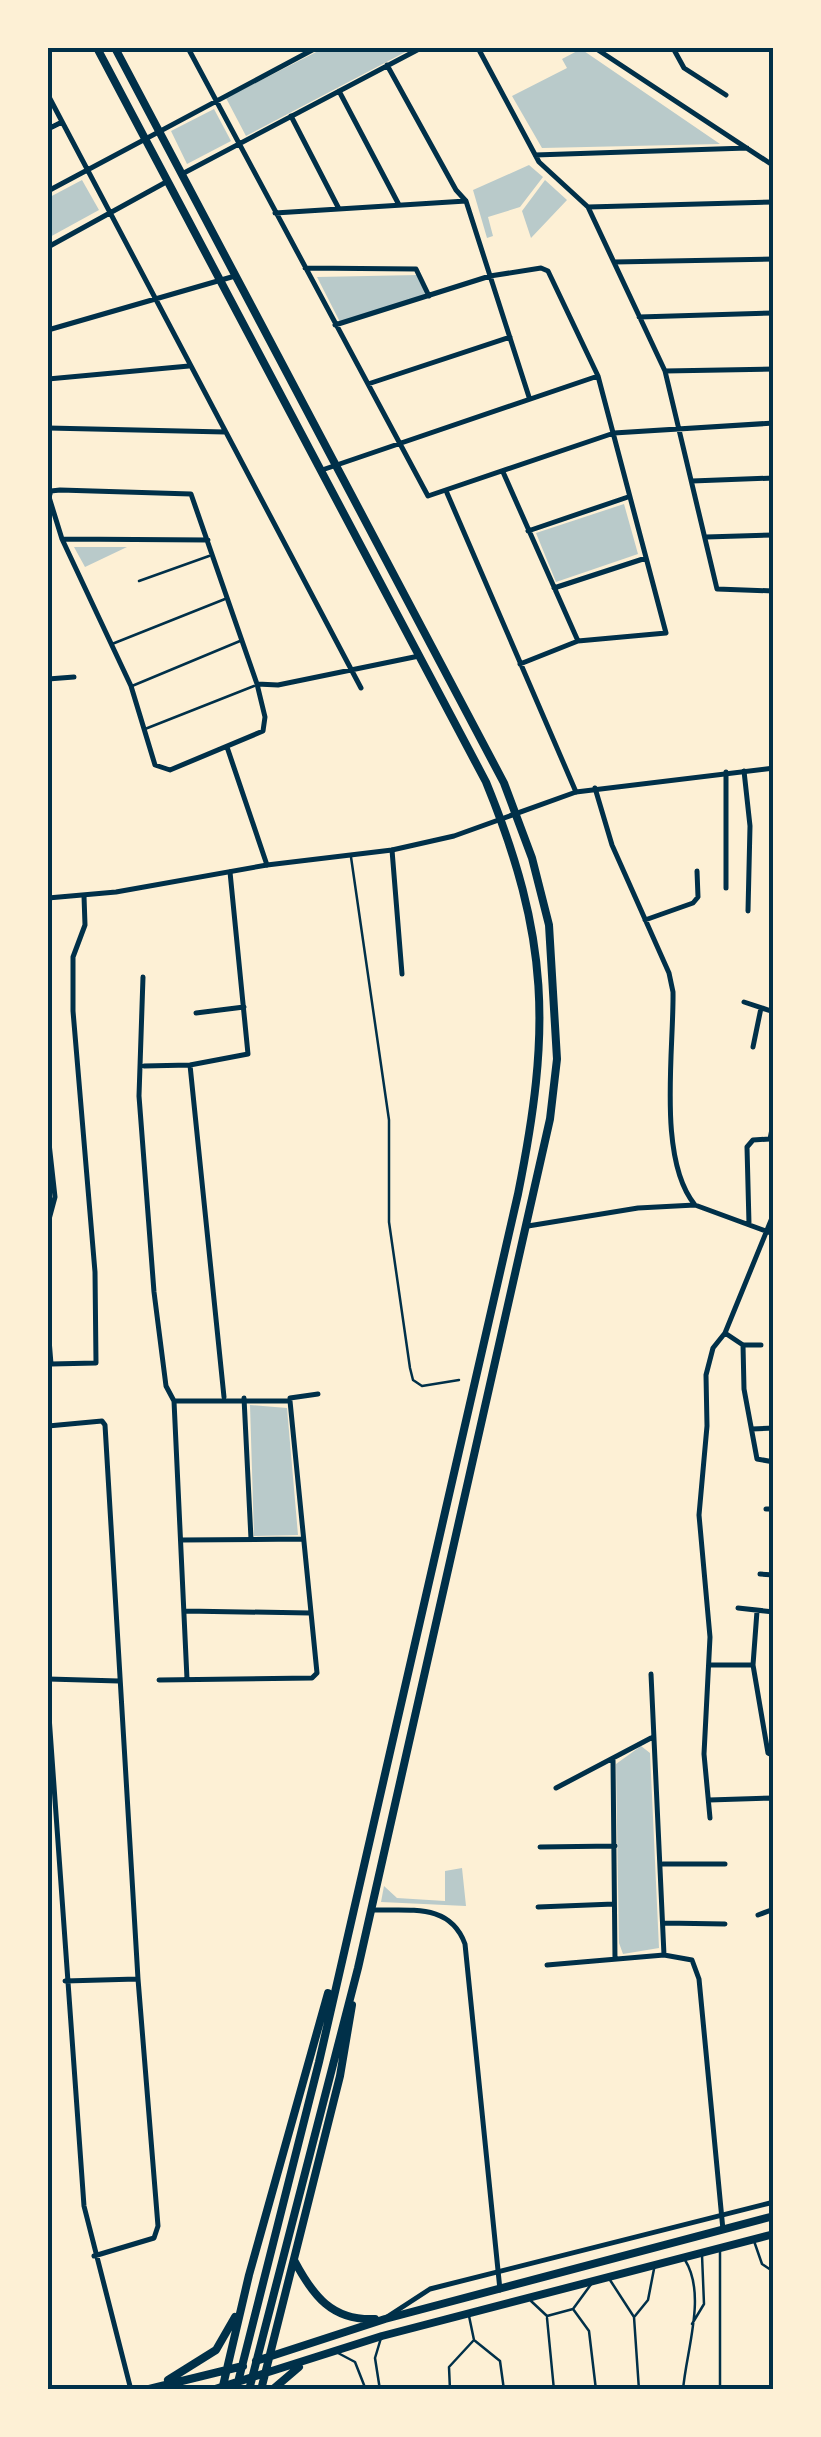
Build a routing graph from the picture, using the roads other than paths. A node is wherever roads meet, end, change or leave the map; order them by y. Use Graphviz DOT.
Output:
graph roads {
  1 [pos="97,48"];
  2 [pos="115,48"];
  3 [pos="316,48"];
  4 [pos="420,48"];
  5 [pos="478,48"];
  6 [pos="595,48"];
  7 [pos="673,48"];
  8 [pos="191,49"];
  9 [pos="387,65"];
  10 [pos="339,90"];
  11 [pos="48,95"];
  12 [pos="726,95"];
  13 [pos="216,100"];
  14 [pos="291,116"];
  15 [pos="62,122"];
  16 [pos="48,130"];
  17 [pos="160,130"];
  18 [pos="145,138"];
  19 [pos="239,144"];
  20 [pos="746,148"];
  21 [pos="535,155"];
  22 [pos="774,166"];
  23 [pos="88,170"];
  24 [pos="182,174"];
  25 [pos="168,181"];
  26 [pos="48,191"];
  27 [pos="466,201"];
  28 [pos="774,202"];
  29 [pos="399,204"];
  30 [pos="588,207"];
  31 [pos="338,208"];
  32 [pos="275,213"];
  33 [pos="109,214"];
  34 [pos="48,247"];
  35 [pos="774,258"];
  36 [pos="614,262"];
  37 [pos="305,268"];
  38 [pos="235,276"];
  39 [pos="490,276"];
  40 [pos="220,282"];
  41 [pos="430,296"];
  42 [pos="154,299"];
  43 [pos="774,314"];
  44 [pos="639,317"];
  45 [pos="335,325"];
  46 [pos="48,330"];
  47 [pos="510,337"];
  48 [pos="189,366"];
  49 [pos="774,369"];
  50 [pos="665,371"];
  51 [pos="598,376"];
  52 [pos="48,379"];
  53 [pos="368,384"];
  54 [pos="529,397"];
  55 [pos="774,423"];
  56 [pos="676,426"];
  57 [pos="48,428"];
  58 [pos="225,432"];
  59 [pos="614,433"];
  60 [pos="397,442"];
  61 [pos="335,465"];
  62 [pos="322,470"];
  63 [pos="503,472"];
  64 [pos="774,478"];
  65 [pos="692,481"];
  66 [pos="348,490"];
  67 [pos="49,493"];
  68 [pos="446,493"];
  69 [pos="335,495"];
  70 [pos="628,497"];
  71 [pos="528,531"];
  72 [pos="774,535"];
  73 [pos="706,537"];
  74 [pos="62,539"];
  75 [pos="208,540"];
  76 [pos="213,554"];
  77 [pos="647,558"];
  78 [pos="140,581"];
  79 [pos="554,588"];
  80 [pos="774,591"];
  81 [pos="228,598"];
  82 [pos="242,640"];
  83 [pos="578,641"];
  84 [pos="110,645"];
  85 [pos="419,656"];
  86 [pos="520,664"];
  87 [pos="349,670"];
  88 [pos="74,677"];
  89 [pos="48,680"];
  90 [pos="257,684"];
  91 [pos="131,686"];
  92 [pos="361,688"];
  93 [pos="144,729"];
  94 [pos="227,747"];
  95 [pos="774,768"];
  96 [pos="744,771"];
  97 [pos="726,772"];
  98 [pos="595,788"];
  99 [pos="576,792"];
  100 [pos="516,812"];
  101 [pos="500,818"];
  102 [pos="392,850"];
  103 [pos="350,855"];
  104 [pos="268,865"];
  105 [pos="697,871"];
  106 [pos="230,872"];
  107 [pos="726,888"];
  108 [pos="84,896"];
  109 [pos="48,898"];
  110 [pos="748,911"];
  111 [pos="646,920"];
  112 [pos="402,974"];
  113 [pos="143,977"];
  114 [pos="744,1002"];
  115 [pos="244,1007"];
  116 [pos="761,1008"];
  117 [pos="774,1012"];
  118 [pos="196,1013"];
  119 [pos="753,1046"];
  120 [pos="190,1065"];
  121 [pos="144,1066"];
  122 [pos="774,1119"];
  123 [pos="48,1134"];
  124 [pos="518,1194"];
  125 [pos="533,1198"];
  126 [pos="694,1205"];
  127 [pos="774,1213"];
  128 [pos="48,1223"];
  129 [pos="749,1224"];
  130 [pos="528,1226"];
  131 [pos="765,1231"];
  132 [pos="774,1234"];
  133 [pos="48,1326"];
  134 [pos="724,1333"];
  135 [pos="742,1345"];
  136 [pos="761,1345"];
  137 [pos="483,1346"];
  138 [pos="500,1349"];
  139 [pos="459,1380"];
  140 [pos="318,1394"];
  141 [pos="224,1398"];
  142 [pos="244,1398"];
  143 [pos="288,1400"];
  144 [pos="174,1401"];
  145 [pos="48,1426"];
  146 [pos="774,1428"];
  147 [pos="752,1429"];
  148 [pos="774,1462"];
  149 [pos="251,1539"];
  150 [pos="302,1539"];
  151 [pos="182,1540"];
  152 [pos="760,1574"];
  153 [pos="774,1575"];
  154 [pos="738,1608"];
  155 [pos="184,1610"];
  156 [pos="758,1612"];
  157 [pos="774,1612"];
  158 [pos="310,1613"];
  159 [pos="710,1665"];
  160 [pos="753,1665"];
  161 [pos="650,1674"];
  162 [pos="48,1679"];
  163 [pos="187,1679"];
  164 [pos="158,1680"];
  165 [pos="119,1681"];
  166 [pos="48,1702"];
  167 [pos="651,1738"];
  168 [pos="771,1756"];
  169 [pos="613,1759"];
  170 [pos="556,1788"];
  171 [pos="773,1798"];
  172 [pos="709,1800"];
  173 [pos="710,1818"];
  174 [pos="774,1828"];
  175 [pos="614,1846"];
  176 [pos="540,1848"];
  177 [pos="662,1864"];
  178 [pos="725,1864"];
  179 [pos="614,1904"];
  180 [pos="538,1907"];
  181 [pos="774,1909"];
  182 [pos="370,1910"];
  183 [pos="758,1914"];
  184 [pos="664,1922"];
  185 [pos="724,1924"];
  186 [pos="664,1955"];
  187 [pos="615,1959"];
  188 [pos="338,1964"];
  189 [pos="548,1965"];
  190 [pos="358,1968"];
  191 [pos="138,1978"];
  192 [pos="65,1981"];
  193 [pos="774,2202"];
  194 [pos="774,2216"];
  195 [pos="722,2217"];
  196 [pos="723,2230"];
  197 [pos="774,2234"];
  198 [pos="754,2239"];
  199 [pos="720,2249"];
  200 [pos="702,2254"];
  201 [pos="94,2256"];
  202 [pos="684,2259"];
  203 [pos="294,2260"];
  204 [pos="774,2261"];
  205 [pos="762,2264"];
  206 [pos="654,2267"];
  207 [pos="498,2272"];
  208 [pos="774,2272"];
  209 [pos="249,2274"];
  210 [pos="610,2278"];
  211 [pos="593,2282"];
  212 [pos="500,2290"];
  213 [pos="530,2300"];
  214 [pos="573,2310"];
  215 [pos="469,2316"];
  216 [pos="547,2316"];
  217 [pos="634,2317"];
  218 [pos="385,2319"];
  219 [pos="692,2325"];
  220 [pos="382,2336"];
  221 [pos="474,2340"];
  222 [pos="332,2350"];
  223 [pos="269,2358"];
  224 [pos="227,2370"];
  225 [pos="264,2375"];
  226 [pos="223,2388"];
  227 [pos="148,2389"];
  228 [pos="131,2390"];
  229 [pos="212,2390"];
  230 [pos="236,2390"];
  231 [pos="249,2390"];
  232 [pos="260,2390"];
  233 [pos="272,2390"];
  234 [pos="366,2390"];
  235 [pos="380,2390"];
  236 [pos="450,2390"];
  237 [pos="504,2390"];
  238 [pos="554,2390"];
  239 [pos="596,2390"];
  240 [pos="639,2390"];
  241 [pos="683,2390"];
  242 [pos="720,2390"];
  1 -- 18 [label="main road"];
  2 -- 17 [label="main road"];
  3 -- 13 [label="street"];
  4 -- 9 [label="street"];
  5 -- 21 [label="street"];
  6 -- 20 [label="street"];
  7 -- 12 [label="street"];
  8 -- 13 [label="street"];
  9 -- 10 [label="street"];
  9 -- 27 [label="street"];
  10 -- 14 [label="street"];
  10 -- 29 [label="street"];
  11 -- 15 [label="street"];
  13 -- 17 [label="street"];
  13 -- 19 [label="street"];
  14 -- 19 [label="street"];
  14 -- 31 [label="street"];
  15 -- 16 [label="street"];
  15 -- 23 [label="street"];
  17 -- 18 [label="street"];
  17 -- 24 [label="main road"];
  18 -- 23 [label="street"];
  18 -- 25 [label="main road"];
  19 -- 24 [label="street"];
  19 -- 32 [label="street"];
  20 -- 21 [label="street"];
  20 -- 22 [label="street"];
  21 -- 30 [label="street"];
  23 -- 26 [label="street"];
  23 -- 33 [label="street"];
  24 -- 38 [label="main road"];
  25 -- 33 [label="street"];
  25 -- 40 [label="main road"];
  27 -- 29 [label="street"];
  27 -- 39 [label="street"];
  28 -- 30 [label="street"];
  29 -- 31 [label="street"];
  30 -- 36 [label="street"];
  31 -- 32 [label="street"];
  32 -- 37 [label="street"];
  33 -- 34 [label="street"];
  33 -- 42 [label="street"];
  35 -- 36 [label="street"];
  36 -- 44 [label="street"];
  37 -- 41 [label="street"];
  37 -- 45 [label="street"];
  38 -- 40 [label="street"];
  38 -- 61 [label="main road"];
  39 -- 41 [label="street"];
  39 -- 47 [label="street"];
  39 -- 51 [label="street"];
  40 -- 42 [label="street"];
  40 -- 62 [label="main road"];
  41 -- 45 [label="street"];
  42 -- 46 [label="street"];
  42 -- 48 [label="street"];
  43 -- 44 [label="street"];
  44 -- 50 [label="street"];
  45 -- 53 [label="street"];
  47 -- 53 [label="street"];
  47 -- 54 [label="street"];
  48 -- 52 [label="street"];
  48 -- 58 [label="street"];
  49 -- 50 [label="street"];
  50 -- 56 [label="street"];
  51 -- 54 [label="street"];
  51 -- 59 [label="street"];
  53 -- 60 [label="street"];
  54 -- 60 [label="street"];
  55 -- 56 [label="street"];
  56 -- 59 [label="street"];
  56 -- 65 [label="street"];
  57 -- 58 [label="street"];
  58 -- 87 [label="street"];
  59 -- 63 [label="street"];
  59 -- 70 [label="street"];
  60 -- 61 [label="street"];
  60 -- 68 [label="street"];
  61 -- 62 [label="street"];
  61 -- 66 [label="main road"];
  62 -- 69 [label="main road"];
  63 -- 68 [label="street"];
  63 -- 71 [label="street"];
  64 -- 65 [label="street"];
  65 -- 73 [label="street"];
  66 -- 69 [label="main road"];
  66 -- 100 [label="main road"];
  67 -- 74 [label="street"];
  67 -- 75 [label="street"];
  68 -- 86 [label="street"];
  69 -- 85 [label="main road"];
  70 -- 71 [label="street"];
  70 -- 77 [label="street"];
  71 -- 79 [label="street"];
  72 -- 73 [label="street"];
  73 -- 80 [label="street"];
  74 -- 75 [label="street"];
  74 -- 84 [label="street"];
  75 -- 76 [label="street"];
  76 -- 78 [label="lane"];
  76 -- 81 [label="street"];
  77 -- 79 [label="street"];
  77 -- 83 [label="street"];
  79 -- 83 [label="street"];
  81 -- 82 [label="street"];
  81 -- 84 [label="lane"];
  82 -- 90 [label="street"];
  82 -- 91 [label="lane"];
  83 -- 86 [label="street"];
  84 -- 91 [label="street"];
  85 -- 87 [label="street"];
  85 -- 101 [label="main road"];
  86 -- 99 [label="street"];
  87 -- 90 [label="street"];
  87 -- 92 [label="street"];
  88 -- 89 [label="street"];
  90 -- 93 [label="lane"];
  90 -- 94 [label="street"];
  91 -- 93 [label="street"];
  93 -- 94 [label="street"];
  94 -- 104 [label="street"];
  95 -- 96 [label="street"];
  96 -- 97 [label="street"];
  96 -- 110 [label="street"];
  97 -- 98 [label="street"];
  97 -- 107 [label="street"];
  98 -- 99 [label="street"];
  98 -- 111 [label="street"];
  99 -- 100 [label="street"];
  100 -- 101 [label="street"];
  100 -- 125 [label="main road"];
  101 -- 102 [label="street"];
  101 -- 124 [label="main road"];
  102 -- 103 [label="street"];
  102 -- 112 [label="street"];
  103 -- 104 [label="street"];
  103 -- 139 [label="lane"];
  104 -- 106 [label="street"];
  105 -- 111 [label="street"];
  106 -- 108 [label="street"];
  106 -- 115 [label="street"];
  108 -- 109 [label="street"];
  108 -- 133 [label="street"];
  111 -- 126 [label="street"];
  113 -- 121 [label="street"];
  114 -- 116 [label="street"];
  115 -- 118 [label="street"];
  115 -- 120 [label="street"];
  116 -- 117 [label="street"];
  116 -- 119 [label="street"];
  120 -- 121 [label="street"];
  120 -- 141 [label="street"];
  121 -- 144 [label="street"];
  122 -- 129 [label="street"];
  123 -- 128 [label="street"];
  124 -- 125 [label="main road"];
  124 -- 137 [label="main road"];
  125 -- 130 [label="main road"];
  126 -- 129 [label="street"];
  126 -- 130 [label="street"];
  127 -- 131 [label="street"];
  129 -- 131 [label="street"];
  130 -- 138 [label="main road"];
  131 -- 132 [label="street"];
  131 -- 134 [label="street"];
  134 -- 135 [label="street"];
  134 -- 159 [label="street"];
  135 -- 136 [label="street"];
  135 -- 147 [label="street"];
  137 -- 138 [label="main road"];
  137 -- 188 [label="main road"];
  138 -- 182 [label="main road"];
  140 -- 143 [label="street"];
  141 -- 142 [label="street"];
  141 -- 144 [label="street"];
  142 -- 143 [label="street"];
  142 -- 149 [label="street"];
  143 -- 150 [label="street"];
  144 -- 151 [label="street"];
  145 -- 165 [label="street"];
  146 -- 147 [label="street"];
  147 -- 148 [label="street"];
  149 -- 150 [label="street"];
  149 -- 151 [label="street"];
  150 -- 158 [label="street"];
  151 -- 155 [label="street"];
  152 -- 153 [label="street"];
  154 -- 156 [label="street"];
  155 -- 158 [label="street"];
  155 -- 163 [label="street"];
  156 -- 157 [label="street"];
  156 -- 160 [label="street"];
  158 -- 163 [label="street"];
  159 -- 160 [label="street"];
  159 -- 172 [label="street"];
  160 -- 168 [label="street"];
  161 -- 167 [label="street"];
  162 -- 165 [label="street"];
  163 -- 164 [label="street"];
  165 -- 191 [label="street"];
  166 -- 192 [label="street"];
  167 -- 169 [label="street"];
  167 -- 177 [label="street"];
  169 -- 170 [label="street"];
  169 -- 175 [label="street"];
  171 -- 172 [label="street"];
  171 -- 174 [label="street"];
  172 -- 173 [label="street"];
  175 -- 176 [label="street"];
  175 -- 179 [label="street"];
  177 -- 178 [label="street"];
  177 -- 184 [label="street"];
  179 -- 180 [label="street"];
  179 -- 187 [label="street"];
  181 -- 183 [label="street"];
  182 -- 190 [label="main road"];
  182 -- 207 [label="street"];
  184 -- 185 [label="street"];
  184 -- 186 [label="street"];
  186 -- 187 [label="street"];
  186 -- 195 [label="street"];
  187 -- 189 [label="street"];
  188 -- 209 [label="main road"];
  188 -- 230 [label="main road"];
  190 -- 203 [label="main road"];
  190 -- 231 [label="main road"];
  191 -- 192 [label="street"];
  191 -- 201 [label="street"];
  192 -- 201 [label="street"];
  193 -- 195 [label="street"];
  194 -- 196 [label="main road"];
  195 -- 196 [label="street"];
  195 -- 207 [label="street"];
  196 -- 212 [label="main road"];
  197 -- 198 [label="main road"];
  198 -- 199 [label="main road"];
  198 -- 205 [label="lane"];
  199 -- 200 [label="main road"];
  199 -- 242 [label="lane"];
  200 -- 202 [label="main road"];
  200 -- 219 [label="lane"];
  201 -- 228 [label="street"];
  202 -- 206 [label="main road"];
  202 -- 219 [label="lane"];
  203 -- 218 [label="main road"];
  203 -- 223 [label="main road"];
  204 -- 205 [label="lane"];
  205 -- 208 [label="lane"];
  206 -- 210 [label="main road"];
  206 -- 217 [label="lane"];
  207 -- 212 [label="street"];
  207 -- 218 [label="street"];
  209 -- 224 [label="main road"];
  209 -- 227 [label="main road"];
  210 -- 211 [label="main road"];
  210 -- 217 [label="lane"];
  211 -- 213 [label="main road"];
  211 -- 214 [label="lane"];
  212 -- 218 [label="main road"];
  213 -- 215 [label="main road"];
  213 -- 216 [label="lane"];
  214 -- 216 [label="lane"];
  214 -- 239 [label="lane"];
  215 -- 220 [label="main road"];
  215 -- 221 [label="lane"];
  216 -- 238 [label="lane"];
  217 -- 240 [label="lane"];
  218 -- 223 [label="main road"];
  219 -- 241 [label="lane"];
  220 -- 222 [label="main road"];
  220 -- 235 [label="lane"];
  221 -- 236 [label="lane"];
  221 -- 237 [label="lane"];
  222 -- 225 [label="main road"];
  222 -- 233 [label="main road"];
  222 -- 234 [label="lane"];
  223 -- 224 [label="main road"];
  223 -- 225 [label="main road"];
  224 -- 226 [label="main road"];
  224 -- 227 [label="main road"];
  225 -- 226 [label="main road"];
  225 -- 232 [label="main road"];
  226 -- 229 [label="main road"];
}
